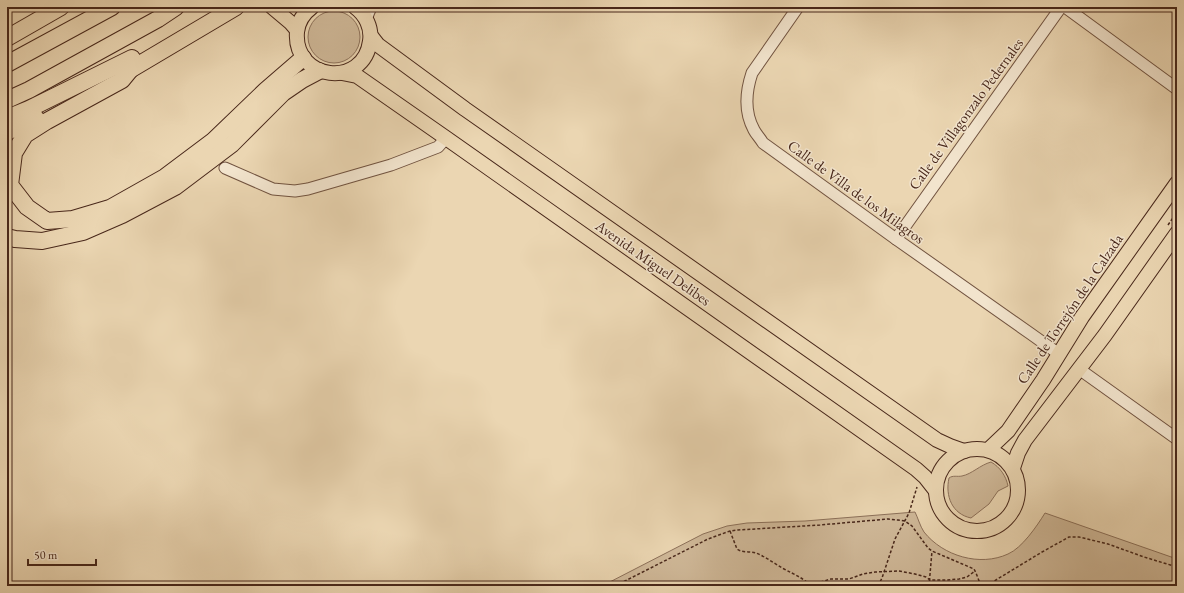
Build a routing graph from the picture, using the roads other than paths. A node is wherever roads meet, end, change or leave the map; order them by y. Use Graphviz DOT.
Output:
graph roads {
  1 [pos="61,7"];
  2 [pos="112,7"];
  3 [pos="176,7"];
  4 [pos="220,7"];
  5 [pos="236,7"];
  6 [pos="312,7"];
  7 [pos="355,7"];
  8 [pos="798,7"];
  9 [pos="1062,7"];
  10 [pos="1065,7"];
  11 [pos="275,9"];
  12 [pos="369,13"];
  13 [pos="297,30"];
  14 [pos="12,35"];
  15 [pos="371,36"];
  16 [pos="303,58"];
  17 [pos="7,64"];
  18 [pos="132,69"];
  19 [pos="319,71"];
  20 [pos="342,73"];
  21 [pos="1177,89"];
  22 [pos="7,100"];
  23 [pos="7,118"];
  24 [pos="7,132"];
  25 [pos="446,138"];
  26 [pos="225,168"];
  27 [pos="1177,183"];
  28 [pos="1177,233"];
  29 [pos="7,237"];
  30 [pos="896,239"];
  31 [pos="1059,354"];
  32 [pos="1079,370"];
  33 [pos="1177,439"];
  34 [pos="988,450"];
  35 [pos="964,451"];
  36 [pos="1013,468"];
  37 [pos="936,491"];
  1 -- 14 [label="highway"];
  2 -- 17 [label="highway"];
  3 -- 22 [label="highway"];
  4 -- 23 [label="highway"];
  5 -- 18 [label="highway"];
  6 -- 13 [label="main road"];
  7 -- 12 [label="main road"];
  8 -- 30 [label="street, Calle de Villa de los Milagros"];
  9 -- 30 [label="street, Calle de Villagonzalo Pedernales"];
  10 -- 21 [label="street"];
  11 -- 13 [label="main road"];
  12 -- 15 [label="main road"];
  13 -- 16 [label="main road"];
  15 -- 20 [label="main road"];
  15 -- 35 [label="main road, Avenida Miguel Delibes"];
  16 -- 18 [label="highway"];
  16 -- 19 [label="main road"];
  18 -- 24 [label="highway"];
  19 -- 20 [label="main road, Avenida Miguel Delibes"];
  19 -- 29 [label="highway"];
  20 -- 25 [label="main road, Avenida Miguel Delibes"];
  25 -- 26 [label="street"];
  25 -- 37 [label="main road, Avenida Miguel Delibes"];
  27 -- 31 [label="main road, Calle de Torrejón de la Calzada"];
  28 -- 32 [label="main road"];
  30 -- 31 [label="street, Calle de Villa de los Milagros"];
  31 -- 34 [label="main road, Calle de Torrejón de la Calzada"];
  32 -- 33 [label="street"];
  32 -- 36 [label="main road"];
  34 -- 35 [label="main road"];
  34 -- 36 [label="main road"];
  35 -- 37 [label="main road"];
  36 -- 37 [label="main road"];
}
